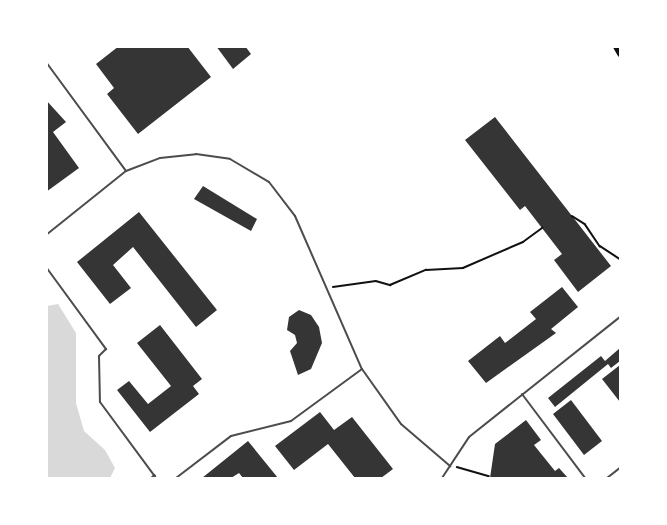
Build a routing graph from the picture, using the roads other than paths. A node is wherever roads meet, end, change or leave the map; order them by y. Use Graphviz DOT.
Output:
graph roads {
  1 [pos="616,46"];
  2 [pos="621,53"];
  3 [pos="46,62"];
  4 [pos="126,171"];
  5 [pos="46,235"];
  6 [pos="46,267"];
  7 [pos="621,317"];
  8 [pos="362,369"];
  9 [pos="522,393"];
  10 [pos="450,466"];
  11 [pos="621,468"];
  12 [pos="154,477"];
  13 [pos="176,478"];
  14 [pos="442,478"];
  15 [pos="585,478"];
  16 [pos="607,478"];
  1 -- 2 [label="main road"];
  3 -- 4 [label="lane"];
  4 -- 5 [label="lane"];
  4 -- 8 [label="lane"];
  6 -- 12 [label="lane"];
  7 -- 9 [label="lane"];
  8 -- 10 [label="lane"];
  8 -- 13 [label="lane"];
  9 -- 10 [label="lane"];
  9 -- 15 [label="lane"];
  10 -- 14 [label="lane"];
  11 -- 16 [label="lane"];
}
